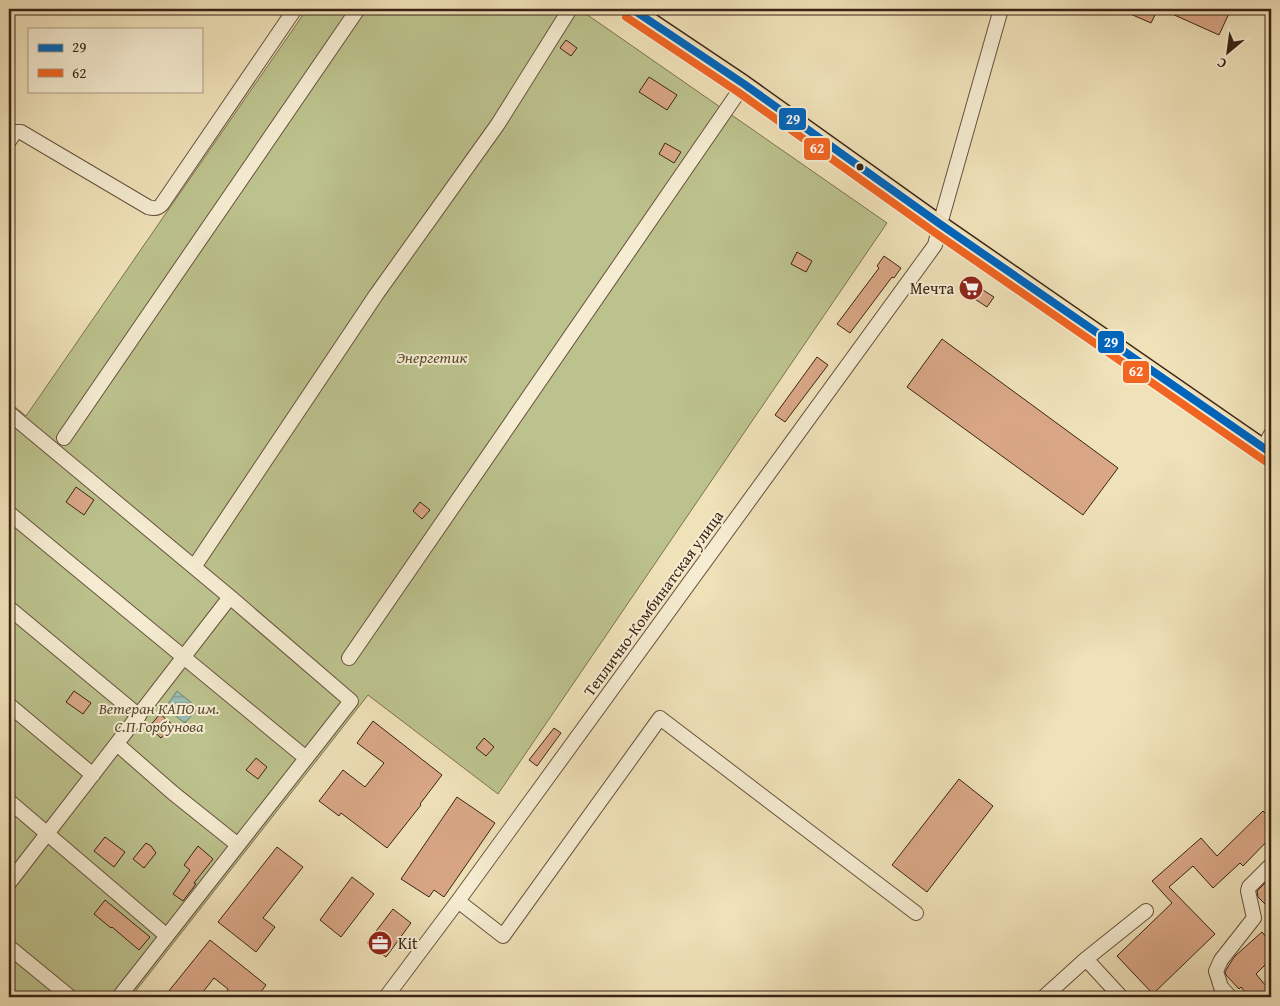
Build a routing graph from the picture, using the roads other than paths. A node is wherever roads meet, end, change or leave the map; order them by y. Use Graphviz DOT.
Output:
graph roads {
  1 [pos="295,9"];
  2 [pos="358,9"];
  3 [pos="570,9"];
  4 [pos="632,9"];
  5 [pos="1001,9"];
  6 [pos="744,84"];
  7 [pos="9,141"];
  8 [pos="940,224"];
  9 [pos="9,413"];
  10 [pos="64,438"];
  11 [pos="1269,445"];
  12 [pos="9,512"];
  13 [pos="194,567"];
  14 [pos="230,597"];
  15 [pos="9,608"];
  16 [pos="185,657"];
  17 [pos="349,658"];
  18 [pos="9,705"];
  19 [pos="139,716"];
  20 [pos="117,744"];
  21 [pos="306,758"];
  22 [pos="93,775"];
  23 [pos="9,801"];
  24 [pos="48,833"];
  25 [pos="238,845"];
  26 [pos="1271,864"];
  27 [pos="9,883"];
  28 [pos="458,901"];
  29 [pos="1146,912"];
  30 [pos="916,913"];
  31 [pos="167,936"];
  32 [pos="9,947"];
  33 [pos="1086,959"];
  34 [pos="70,997"];
  35 [pos="119,997"];
  36 [pos="386,997"];
  37 [pos="1044,997"];
  38 [pos="1121,997"];
  39 [pos="1230,997"];
  1 -- 7 [label="street"];
  2 -- 10 [label="street"];
  3 -- 13 [label="street"];
  4 -- 6 [label="main road"];
  5 -- 8 [label="street, Теплично-Комбинатская улица"];
  6 -- 8 [label="main road"];
  6 -- 17 [label="street"];
  8 -- 11 [label="main road"];
  8 -- 28 [label="street, Теплично-Комбинатская улица"];
  9 -- 13 [label="street"];
  12 -- 16 [label="street"];
  13 -- 14 [label="street"];
  14 -- 16 [label="street"];
  14 -- 21 [label="street"];
  15 -- 19 [label="street"];
  16 -- 19 [label="street"];
  16 -- 21 [label="street"];
  18 -- 22 [label="street"];
  19 -- 20 [label="street"];
  20 -- 22 [label="street"];
  20 -- 25 [label="street"];
  21 -- 25 [label="street"];
  22 -- 24 [label="street"];
  23 -- 24 [label="street"];
  24 -- 27 [label="street"];
  24 -- 31 [label="street"];
  25 -- 31 [label="street"];
  26 -- 39 [label="street"];
  28 -- 30 [label="street"];
  28 -- 36 [label="street, Теплично-Комбинатская улица"];
  29 -- 33 [label="street"];
  31 -- 35 [label="street"];
  32 -- 34 [label="street"];
  33 -- 37 [label="street"];
  33 -- 38 [label="street"];
}
